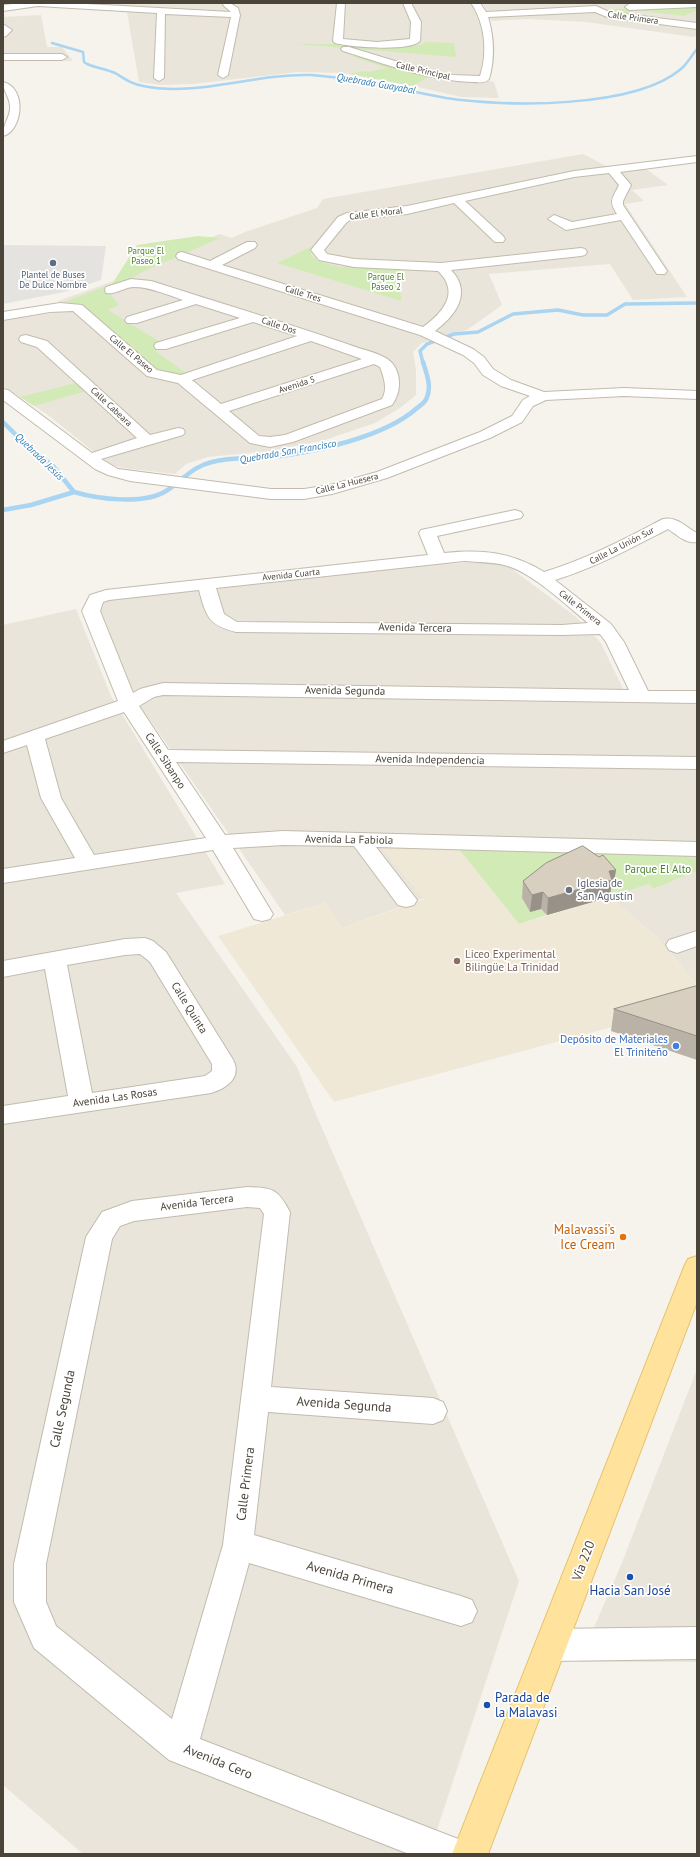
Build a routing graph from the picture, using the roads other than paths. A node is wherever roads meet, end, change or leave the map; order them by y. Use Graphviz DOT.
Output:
graph roads {
  1 [pos="41,3"];
  2 [pos="222,3"];
  3 [pos="341,3"];
  4 [pos="407,3"];
  5 [pos="697,4"];
  6 [pos="3,8"];
  7 [pos="479,9"];
  8 [pos="596,9"];
  9 [pos="161,12"];
  10 [pos="236,15"];
  11 [pos="697,26"];
  12 [pos="3,27"];
  13 [pos="3,34"];
  14 [pos="346,49"];
  15 [pos="3,57"];
  16 [pos="62,57"];
  17 [pos="223,75"];
  18 [pos="159,78"];
  19 [pos="3,85"];
  20 [pos="3,133"];
  21 [pos="697,159"];
  22 [pos="612,170"];
  23 [pos="456,199"];
  24 [pos="499,239"];
  25 [pos="251,245"];
  26 [pos="581,252"];
  27 [pos="182,256"];
  28 [pos="212,265"];
  29 [pos="442,267"];
  30 [pos="661,271"];
  31 [pos="111,290"];
  32 [pos="196,300"];
  33 [pos="3,316"];
  34 [pos="253,318"];
  35 [pos="132,320"];
  36 [pos="431,335"];
  37 [pos="311,336"];
  38 [pos="26,339"];
  39 [pos="161,346"];
  40 [pos="376,359"];
  41 [pos="182,379"];
  42 [pos="3,393"];
  43 [pos="697,395"];
  44 [pos="544,396"];
  45 [pos="218,410"];
  46 [pos="178,432"];
  47 [pos="147,440"];
  48 [pos="90,458"];
  49 [pos="515,515"];
  50 [pos="695,539"];
  51 [pos="487,557"];
  52 [pos="439,560"];
  53 [pos="542,578"];
  54 [pos="206,584"];
  55 [pos="96,599"];
  56 [pos="605,628"];
  57 [pos="641,696"];
  58 [pos="697,697"];
  59 [pos="128,704"];
  60 [pos="34,736"];
  61 [pos="3,747"];
  62 [pos="162,756"];
  63 [pos="697,763"];
  64 [pos="360,840"];
  65 [pos="219,842"];
  66 [pos="697,849"];
  67 [pos="88,862"];
  68 [pos="3,876"];
  69 [pos="406,900"];
  70 [pos="262,914"];
  71 [pos="55,961"];
  72 [pos="3,969"];
  73 [pos="224,1075"];
  74 [pos="82,1103"];
  75 [pos="3,1114"];
  76 [pos="277,1212"];
  77 [pos="111,1219"];
  78 [pos="695,1278"];
  79 [pos="255,1399"];
  80 [pos="433,1411"];
  81 [pos="238,1545"];
  82 [pos="30,1602"];
  83 [pos="461,1611"];
  84 [pos="697,1643"];
  85 [pos="552,1645"];
  86 [pos="181,1748"];
  87 [pos="454,1854"];
  88 [pos="470,1854"];
  1 -- 6 [label="street"];
  1 -- 9 [label="street"];
  2 -- 10 [label="street"];
  3 -- 4 [label="street"];
  5 -- 8 [label="street"];
  7 -- 8 [label="street, Calle Primera"];
  7 -- 14 [label="street, Calle Principal"];
  8 -- 11 [label="street, Calle Primera"];
  9 -- 10 [label="street"];
  9 -- 18 [label="street"];
  10 -- 17 [label="street"];
  12 -- 13 [label="street"];
  15 -- 16 [label="street"];
  19 -- 20 [label="street"];
  21 -- 22 [label="street, Calle El Moral"];
  22 -- 23 [label="street, Calle El Moral"];
  22 -- 30 [label="street"];
  23 -- 24 [label="street"];
  23 -- 29 [label="street, Calle El Moral"];
  25 -- 28 [label="street"];
  26 -- 29 [label="street"];
  27 -- 28 [label="street, Calle Tres"];
  28 -- 36 [label="street, Calle Tres"];
  29 -- 36 [label="street"];
  31 -- 32 [label="street, Calle Dos"];
  32 -- 34 [label="street, Calle Dos"];
  32 -- 35 [label="street"];
  33 -- 41 [label="street, Calle El Paseo"];
  34 -- 37 [label="street, Calle Dos"];
  34 -- 39 [label="street"];
  36 -- 44 [label="street"];
  37 -- 40 [label="street, Calle Dos"];
  37 -- 41 [label="street"];
  38 -- 47 [label="street, Calle Cabeara"];
  40 -- 45 [label="street, Avenida 5"];
  40 -- 45 [label="street, Calle Dos"];
  41 -- 45 [label="street"];
  42 -- 48 [label="street, Calle La Huesera"];
  43 -- 44 [label="street, Calle La Huesera"];
  44 -- 48 [label="street, Calle La Huesera"];
  46 -- 47 [label="street"];
  47 -- 48 [label="street"];
  49 -- 52 [label="street"];
  50 -- 53 [label="street, Calle La Unión Sur"];
  51 -- 52 [label="street, Avenida Cuarta"];
  51 -- 53 [label="street, Calle Primera"];
  52 -- 54 [label="street, Avenida Cuarta"];
  53 -- 56 [label="street, Calle Primera"];
  54 -- 55 [label="street, Avenida Cuarta"];
  54 -- 56 [label="street, Avenida Tercera"];
  55 -- 59 [label="street, Calle Sibanpo"];
  56 -- 57 [label="street, Calle Primera"];
  57 -- 58 [label="street, Avenida Segunda"];
  57 -- 59 [label="street, Avenida Segunda"];
  59 -- 60 [label="street, Avenida Segunda"];
  59 -- 62 [label="street, Calle Sibanpo"];
  60 -- 61 [label="street, Avenida Segunda"];
  60 -- 67 [label="street"];
  62 -- 63 [label="street, Avenida Independencia"];
  62 -- 65 [label="street, Calle Sibanpo"];
  64 -- 65 [label="street, Avenida La Fabiola"];
  64 -- 66 [label="street, Avenida La Fabiola"];
  64 -- 69 [label="street"];
  65 -- 67 [label="street, Avenida La Fabiola"];
  65 -- 70 [label="street, Calle Sibanpo"];
  67 -- 68 [label="street, Avenida La Fabiola"];
  71 -- 72 [label="street"];
  71 -- 73 [label="street, Calle Quinta"];
  71 -- 74 [label="street"];
  73 -- 74 [label="street, Avenida Las Rosas"];
  74 -- 75 [label="street, Avenida Las Rosas"];
  76 -- 77 [label="street, Avenida Tercera"];
  76 -- 79 [label="street, Calle Primera"];
  77 -- 82 [label="street, Calle Segunda"];
  78 -- 85 [label="main road, Vía 220"];
  79 -- 80 [label="street, Avenida Segunda"];
  79 -- 81 [label="street, Calle Primera"];
  81 -- 83 [label="street, Avenida Primera"];
  81 -- 86 [label="street, Calle Primera"];
  82 -- 86 [label="street, Avenida Cero"];
  84 -- 85 [label="street"];
  85 -- 88 [label="main road, Vía 220"];
  86 -- 87 [label="street, Avenida Cero"];
}
